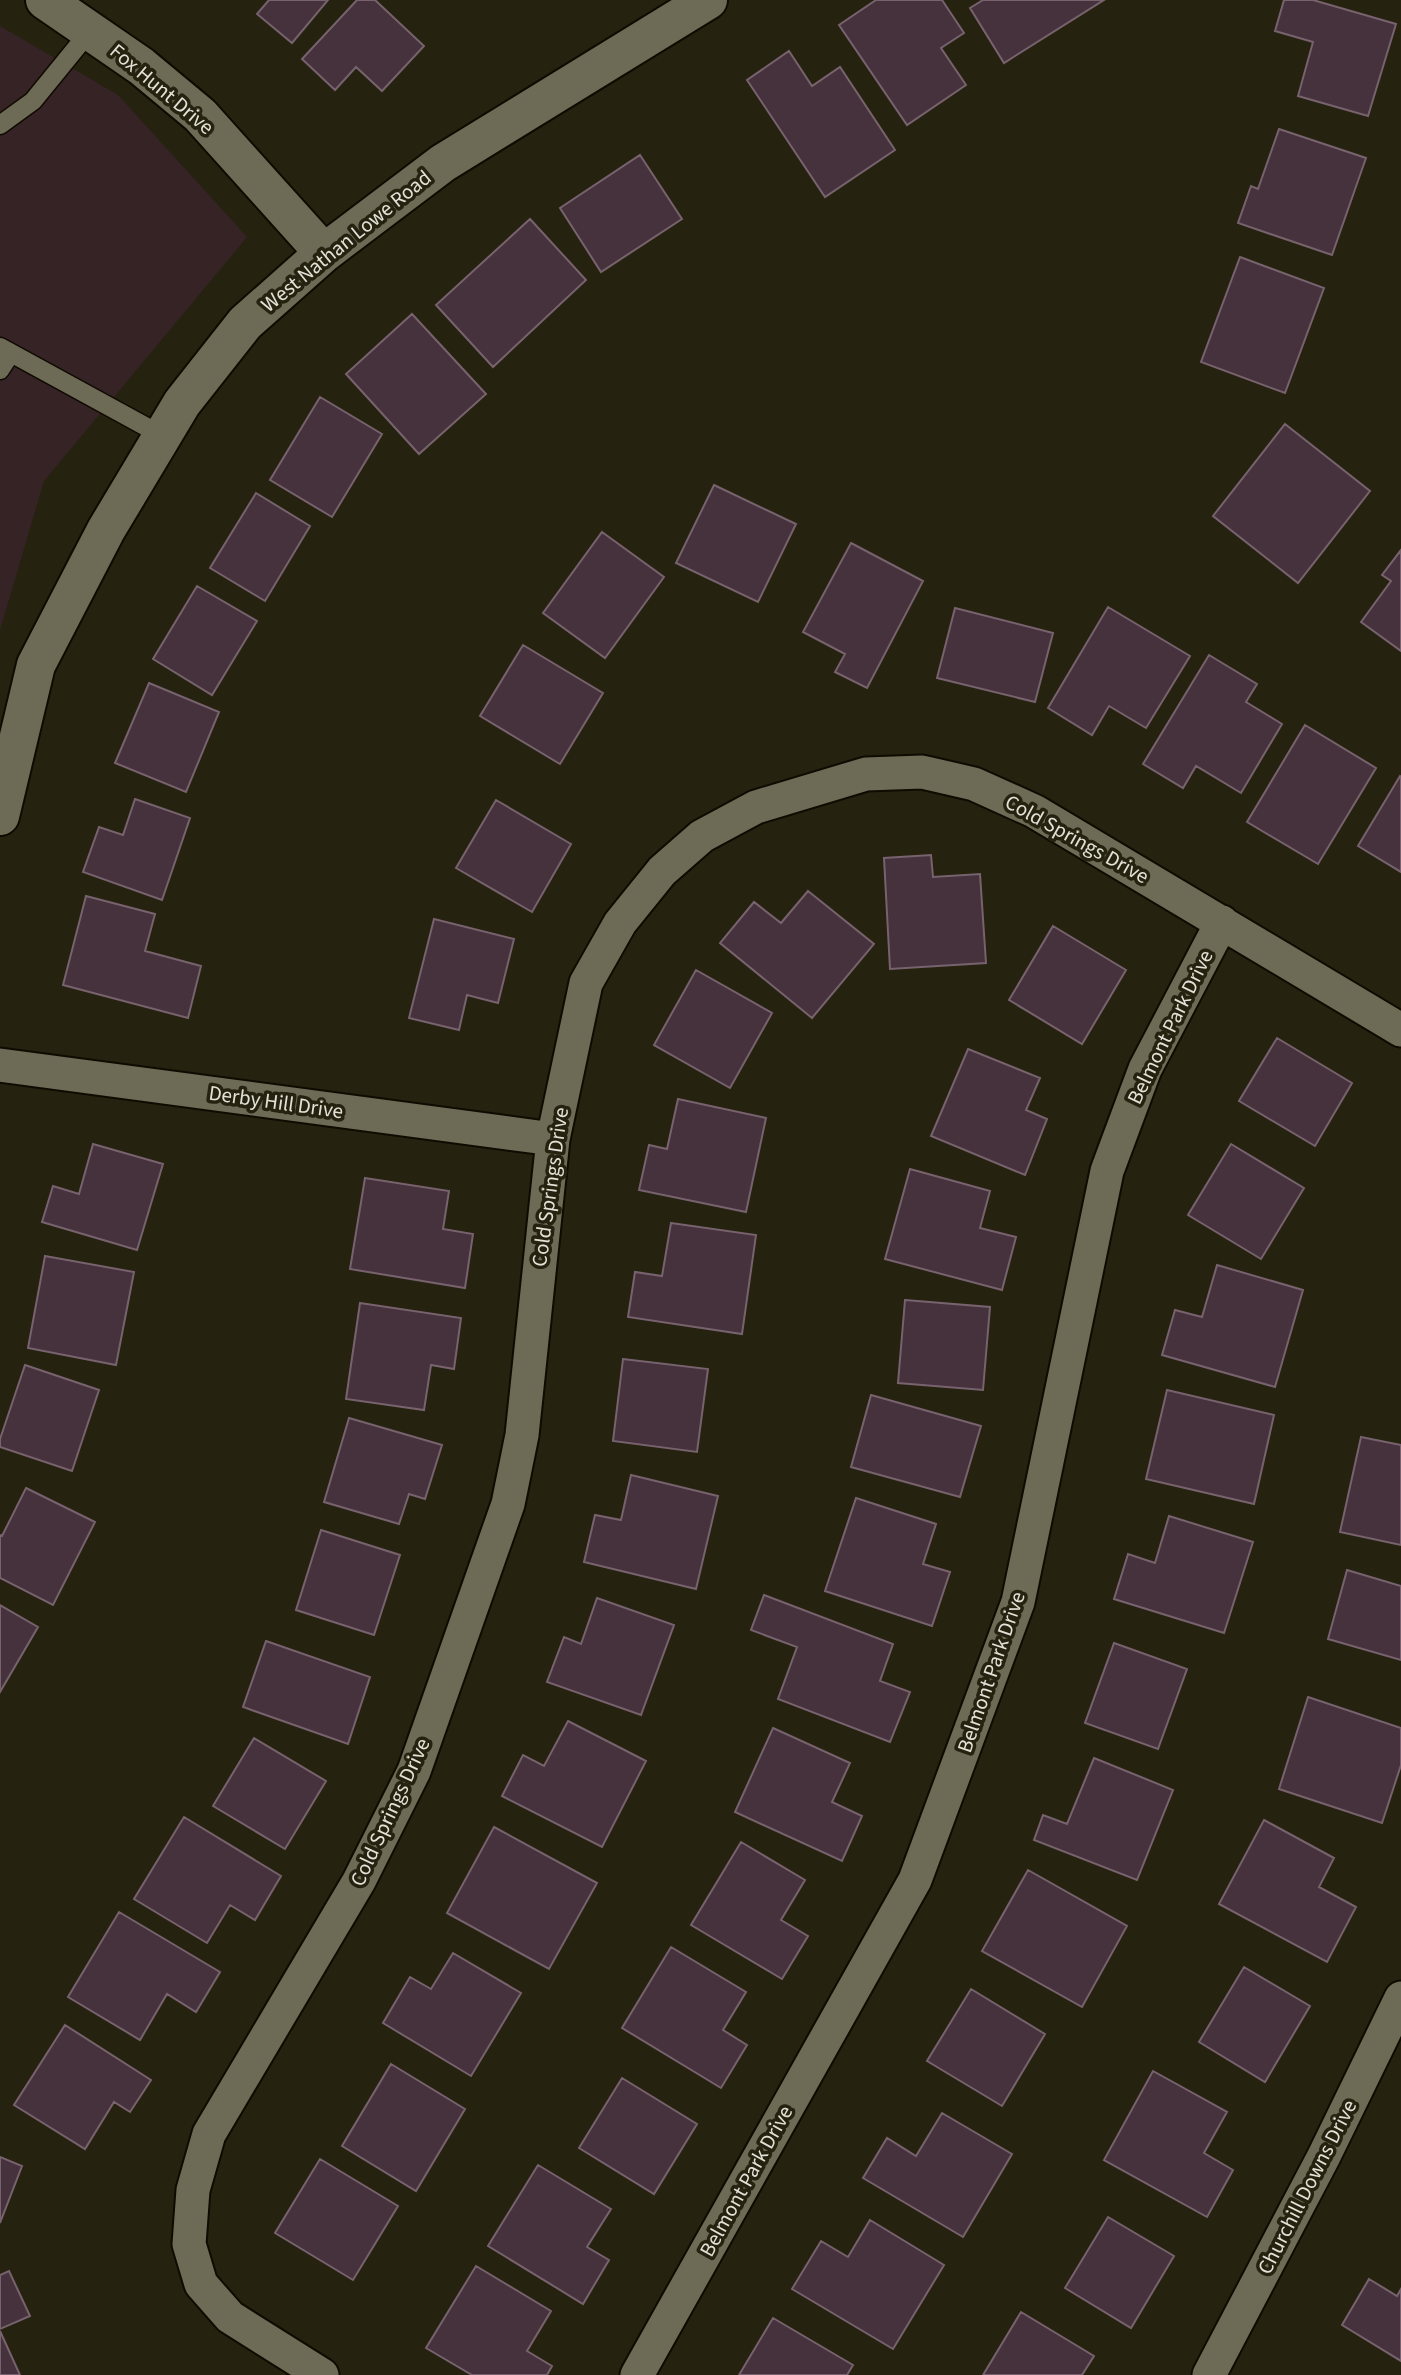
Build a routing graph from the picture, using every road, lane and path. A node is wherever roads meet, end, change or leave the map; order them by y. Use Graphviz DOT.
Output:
graph roads {
  1 [pos="45,0"];
  2 [pos="708,0"];
  3 [pos="90,31"];
  4 [pos="0,125"];
  5 [pos="324,253"];
  6 [pos="5,350"];
  7 [pos="0,370"];
  8 [pos="163,436"];
  9 [pos="0,816"];
  10 [pos="1222,922"];
  11 [pos="1401,1030"];
  12 [pos="0,1065"];
  13 [pos="553,1139"];
  14 [pos="1401,1998"];
  15 [pos="322,2375"];
  16 [pos="638,2375"];
  17 [pos="1209,2375"];
  1 -- 3 [label="street, Fox Hunt Drive"];
  2 -- 5 [label="street, West Nathan Lowe Road"];
  3 -- 4 [label="lane"];
  3 -- 5 [label="street, Fox Hunt Drive"];
  5 -- 8 [label="street, West Nathan Lowe Road"];
  6 -- 7 [label="lane"];
  6 -- 8 [label="lane"];
  8 -- 9 [label="street, West Nathan Lowe Road"];
  10 -- 11 [label="street, Cold Springs Drive"];
  10 -- 13 [label="street, Cold Springs Drive"];
  10 -- 16 [label="street, Belmont Park Drive"];
  12 -- 13 [label="street, Derby Hill Drive"];
  13 -- 15 [label="street, Cold Springs Drive"];
  14 -- 17 [label="street, Churchill Downs Drive"];
}
